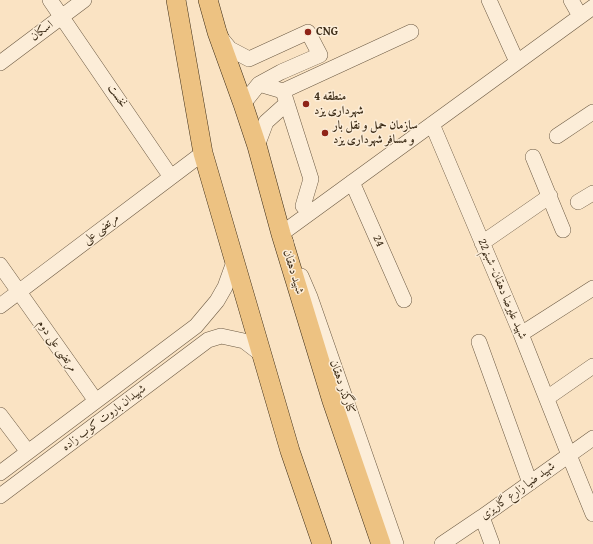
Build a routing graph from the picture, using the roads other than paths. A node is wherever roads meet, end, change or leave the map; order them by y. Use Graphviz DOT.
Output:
graph roads {
  1 [pos="50,0"];
  2 [pos="84,0"];
  3 [pos="176,0"];
  4 [pos="208,0"];
  5 [pos="489,0"];
  6 [pos="571,0"];
  7 [pos="593,8"];
  8 [pos="62,16"];
  9 [pos="580,16"];
  10 [pos="217,32"];
  11 [pos="411,32"];
  12 [pos="517,62"];
  13 [pos="0,63"];
  14 [pos="259,84"];
  15 [pos="285,97"];
  16 [pos="243,104"];
  17 [pos="593,112"];
  18 [pos="432,124"];
  19 [pos="557,136"];
  20 [pos="257,146"];
  21 [pos="203,153"];
  22 [pos="533,157"];
  23 [pos="171,177"];
  24 [pos="352,182"];
  25 [pos="593,193"];
  26 [pos="550,196"];
  27 [pos="578,202"];
  28 [pos="303,206"];
  29 [pos="563,230"];
  30 [pos="281,234"];
  31 [pos="482,243"];
  32 [pos="234,262"];
  33 [pos="0,265"];
  34 [pos="593,288"];
  35 [pos="18,292"];
  36 [pos="404,300"];
  37 [pos="0,306"];
  38 [pos="201,321"];
  39 [pos="521,334"];
  40 [pos="208,340"];
  41 [pos="479,342"];
  42 [pos="261,354"];
  43 [pos="593,366"];
  44 [pos="547,398"];
  45 [pos="96,401"];
  46 [pos="0,415"];
  47 [pos="593,438"];
  48 [pos="28,452"];
  49 [pos="568,455"];
  50 [pos="0,473"];
  51 [pos="530,483"];
  52 [pos="0,496"];
  53 [pos="593,514"];
  54 [pos="482,517"];
  55 [pos="322,544"];
  56 [pos="381,544"];
  57 [pos="396,544"];
  58 [pos="442,544"];
  59 [pos="492,544"];
  1 -- 8 [label="street, نخست"];
  2 -- 8 [label="street, اسکان"];
  3 -- 21 [label="main road"];
  4 -- 10 [label="main road, شهید دهقان"];
  5 -- 12 [label="street"];
  6 -- 9 [label="street"];
  7 -- 9 [label="street"];
  8 -- 13 [label="street, اسکان"];
  8 -- 23 [label="street, نخست"];
  9 -- 12 [label="street"];
  10 -- 14 [label="street"];
  10 -- 16 [label="main road, شهید دهقان"];
  11 -- 15 [label="street"];
  12 -- 18 [label="street"];
  14 -- 15 [label="street"];
  14 -- 16 [label="street"];
  15 -- 20 [label="street"];
  15 -- 28 [label="street"];
  16 -- 20 [label="main road, شهید دهقان"];
  17 -- 19 [label="street"];
  18 -- 24 [label="street"];
  18 -- 31 [label="street, شهید علیرضا دهقان- شبنم22"];
  20 -- 30 [label="main road, شهید دهقان"];
  21 -- 23 [label="street, مرتضی علی"];
  21 -- 32 [label="main road"];
  22 -- 26 [label="street"];
  23 -- 35 [label="street, مرتضی علی"];
  24 -- 30 [label="street"];
  24 -- 36 [label="street, 24"];
  25 -- 27 [label="street"];
  26 -- 29 [label="street"];
  26 -- 31 [label="street"];
  30 -- 56 [label="main road, شهید دهقان"];
  30 -- 57 [label="street, کنارگذر دهقان"];
  31 -- 39 [label="street, شهید علیرضا دهقان- شبنم22"];
  32 -- 38 [label="street, شهیدان باروت کوب زاده"];
  32 -- 42 [label="main road"];
  33 -- 35 [label="street, مرتضی علی دوم"];
  34 -- 39 [label="street"];
  35 -- 37 [label="street, مرتضی علی"];
  35 -- 45 [label="street, مرتضی علی دوم"];
  38 -- 40 [label="street"];
  38 -- 45 [label="street, شهیدان باروت کوب زاده"];
  39 -- 44 [label="street, شهید علیرضا دهقان- شبنم22"];
  40 -- 42 [label="street"];
  40 -- 52 [label="street, شهیدان باروت کوب زاده"];
  41 -- 51 [label="street"];
  42 -- 55 [label="main road"];
  43 -- 44 [label="street"];
  44 -- 49 [label="street, شهید علیرضا دهقان- شبنم22"];
  45 -- 48 [label="street, شهیدان باروت کوب زاده"];
  46 -- 48 [label="street"];
  47 -- 49 [label="street, شهید ضیا زارع گاریزی"];
  48 -- 50 [label="street, شهیدان باروت کوب زاده"];
  49 -- 51 [label="street, شهید ضیا زارع گاریزی"];
  49 -- 53 [label="street, شهید علیرضا دهقان- شبنم22"];
  51 -- 54 [label="street, شهید ضیا زارع گاریزی"];
  54 -- 58 [label="street, شهید ضیا زارع گاریزی"];
  54 -- 59 [label="street"];
}
